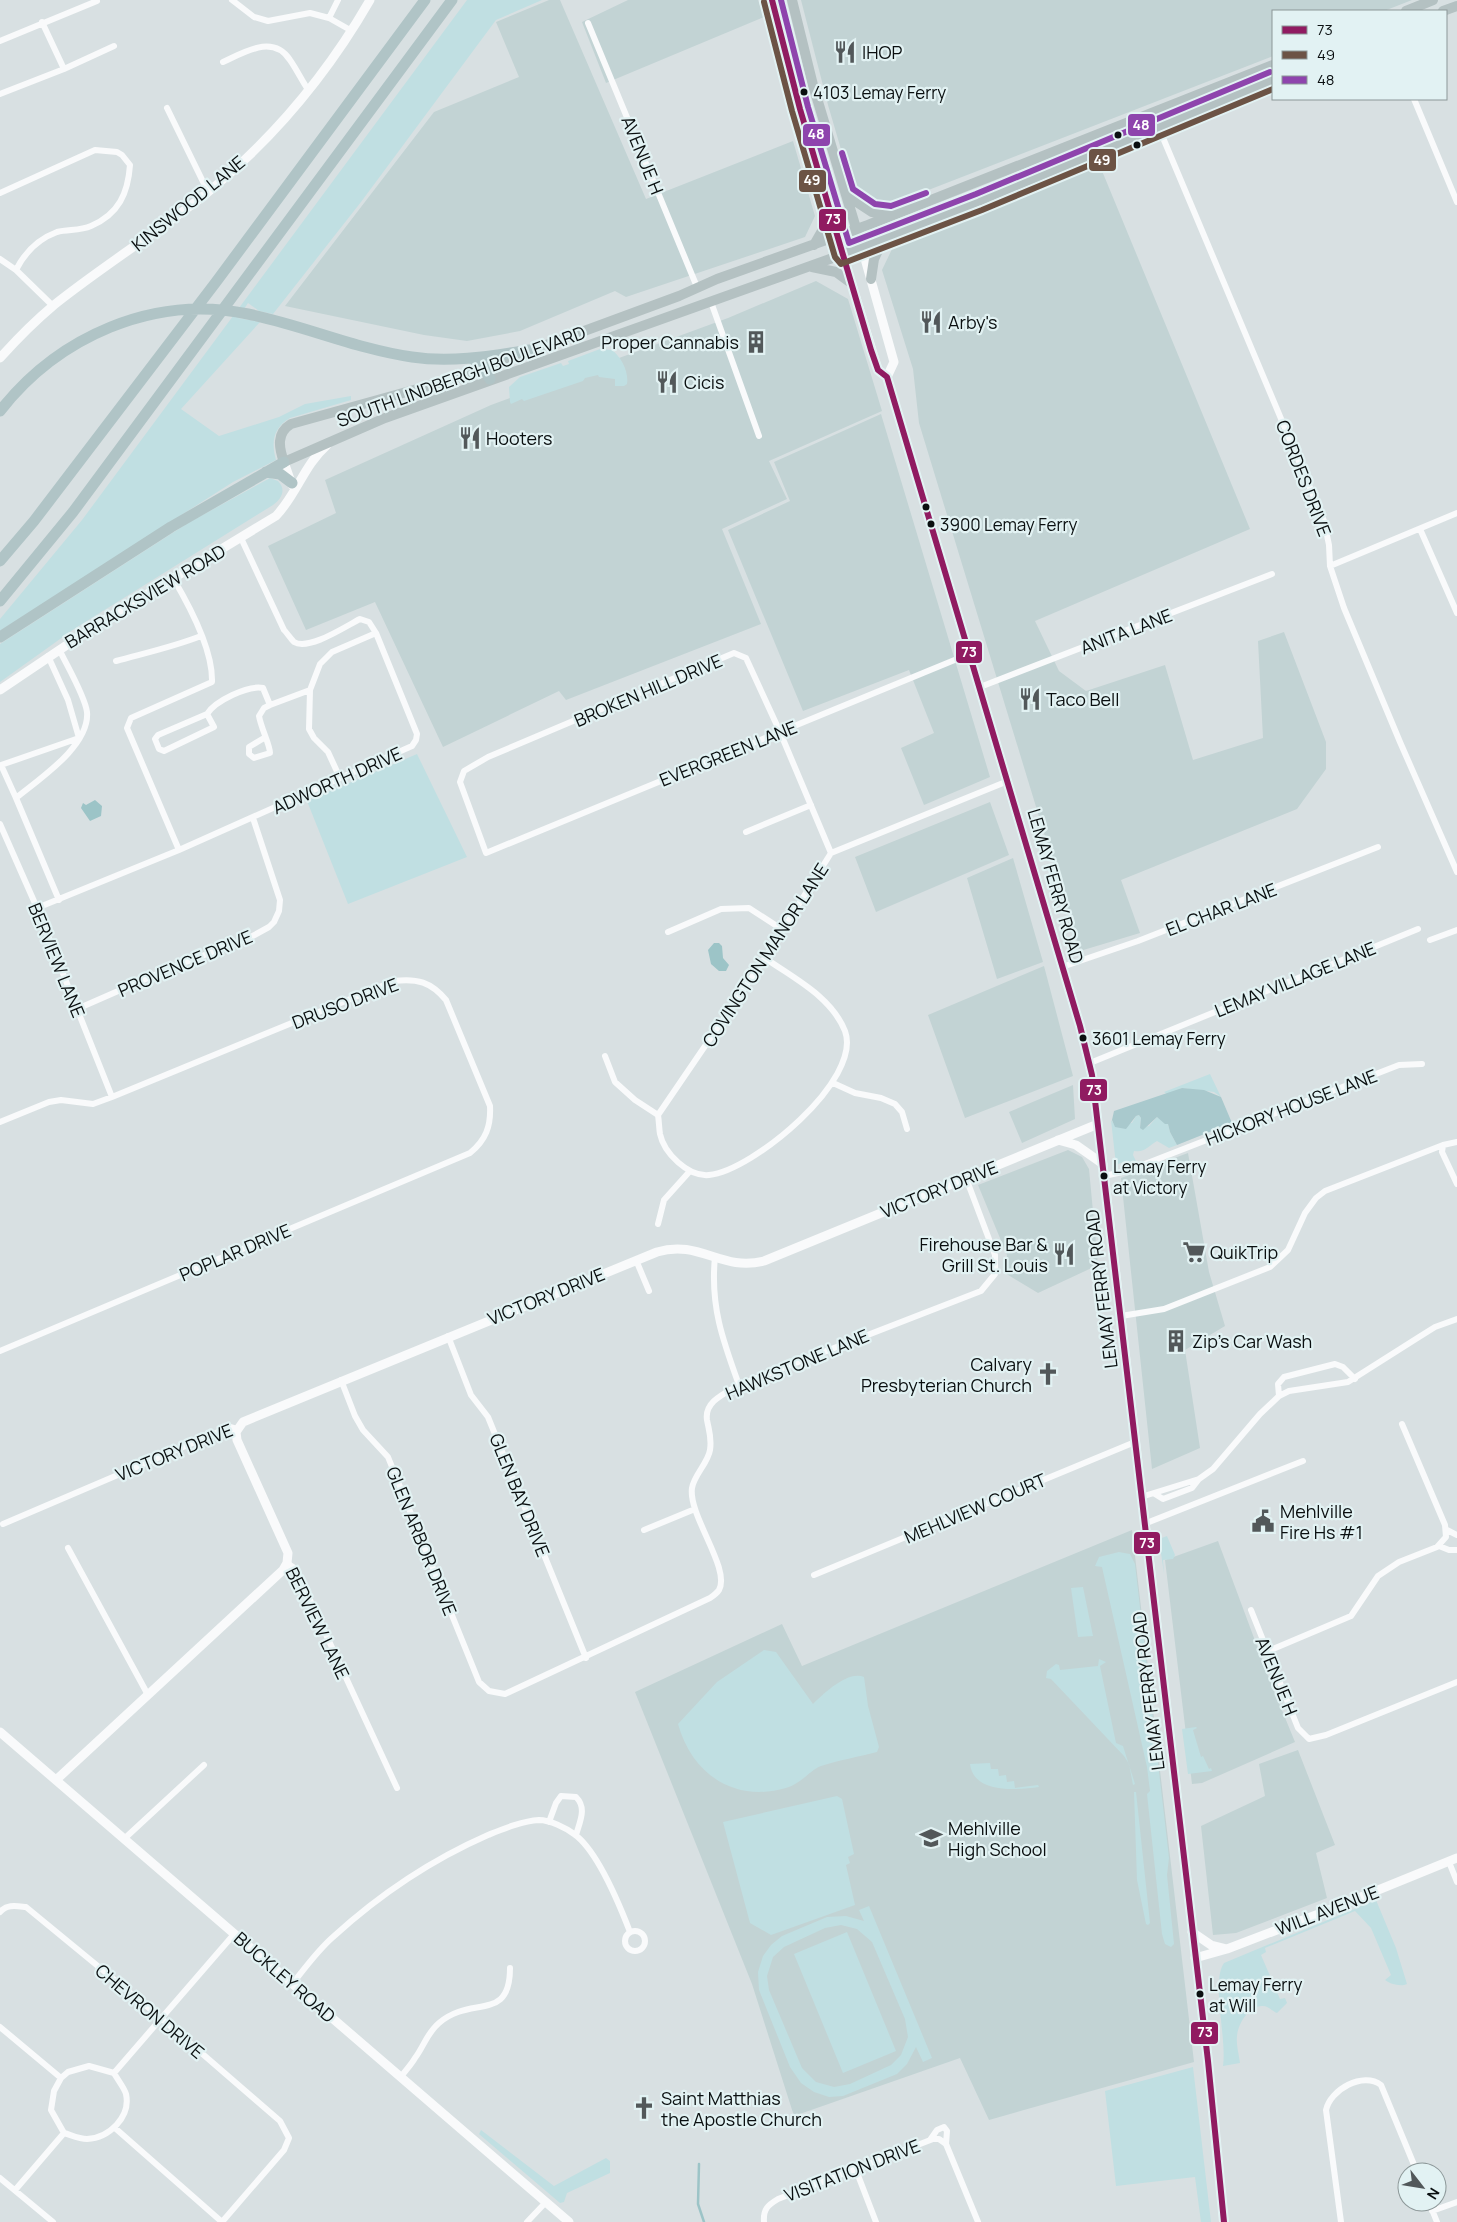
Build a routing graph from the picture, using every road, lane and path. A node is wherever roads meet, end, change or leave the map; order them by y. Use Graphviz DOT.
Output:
graph roads {
  1 [pos="232,0"];
  2 [pos="338,0"];
  3 [pos="370,0"];
  4 [pos="425,0"];
  5 [pos="452,0"];
  6 [pos="772,0"];
  7 [pos="792,0"];
  8 [pos="1434,0"];
  9 [pos="97,1"];
  10 [pos="1409,10"];
  11 [pos="329,18"];
  12 [pos="42,22"];
  13 [pos="588,23"];
  14 [pos="352,31"];
  15 [pos="0,41"];
  16 [pos="114,46"];
  17 [pos="223,62"];
  18 [pos="1272,65"];
  19 [pos="64,70"];
  20 [pos="1272,80"];
  21 [pos="309,91"];
  22 [pos="0,94"];
  23 [pos="1414,100"];
  24 [pos="167,108"];
  25 [pos="1153,114"];
  26 [pos="1159,127"];
  27 [pos="208,192"];
  28 [pos="0,193"];
  29 [pos="846,195"];
  30 [pos="1457,202"];
  31 [pos="829,207"];
  32 [pos="892,216"];
  33 [pos="856,230"];
  34 [pos="837,236"];
  35 [pos="883,240"];
  36 [pos="814,245"];
  37 [pos="862,248"];
  38 [pos="843,255"];
  39 [pos="0,259"];
  40 [pos="811,267"];
  41 [pos="16,270"];
  42 [pos="871,279"];
  43 [pos="851,283"];
  44 [pos="698,288"];
  45 [pos="711,302"];
  46 [pos="53,306"];
  47 [pos="529,350"];
  48 [pos="0,358"];
  49 [pos="472,358"];
  50 [pos="484,368"];
  51 [pos="887,377"];
  52 [pos="490,379"];
  53 [pos="0,411"];
  54 [pos="759,436"];
  55 [pos="331,442"];
  56 [pos="284,462"];
  57 [pos="266,472"];
  58 [pos="292,483"];
  59 [pos="288,501"];
  60 [pos="1457,513"];
  61 [pos="1420,529"];
  62 [pos="241,538"];
  63 [pos="0,561"];
  64 [pos="1330,566"];
  65 [pos="1272,574"];
  66 [pos="173,578"];
  67 [pos="0,601"];
  68 [pos="1457,613"];
  69 [pos="376,633"];
  70 [pos="201,636"];
  71 [pos="0,637"];
  72 [pos="58,649"];
  73 [pos="971,654"];
  74 [pos="48,656"];
  75 [pos="116,661"];
  76 [pos="980,687"];
  77 [pos="0,690"];
  78 [pos="310,690"];
  79 [pos="270,705"];
  80 [pos="206,714"];
  81 [pos="780,732"];
  82 [pos="79,738"];
  83 [pos="264,738"];
  84 [pos="340,778"];
  85 [pos="1008,781"];
  86 [pos="16,798"];
  87 [pos="811,805"];
  88 [pos="252,818"];
  89 [pos="0,824"];
  90 [pos="746,832"];
  91 [pos="1378,848"];
  92 [pos="179,850"];
  93 [pos="486,852"];
  94 [pos="831,853"];
  95 [pos="1457,872"];
  96 [pos="59,900"];
  97 [pos="37,908"];
  98 [pos="1418,929"];
  99 [pos="783,930"];
  100 [pos="1457,930"];
  101 [pos="668,932"];
  102 [pos="1430,940"];
  103 [pos="765,958"];
  104 [pos="1062,966"];
  105 [pos="77,1009"];
  106 [pos="605,1056"];
  107 [pos="1090,1063"];
  108 [pos="1422,1064"];
  109 [pos="833,1083"];
  110 [pos="112,1097"];
  111 [pos="658,1115"];
  112 [pos="0,1122"];
  113 [pos="1098,1124"];
  114 [pos="906,1129"];
  115 [pos="1058,1140"];
  116 [pos="1457,1142"];
  117 [pos="1443,1145"];
  118 [pos="470,1154"];
  119 [pos="1103,1164"];
  120 [pos="690,1171"];
  121 [pos="1104,1176"];
  122 [pos="966,1178"];
  123 [pos="1457,1184"];
  124 [pos="658,1224"];
  125 [pos="715,1257"];
  126 [pos="636,1260"];
  127 [pos="649,1291"];
  128 [pos="1121,1316"];
  129 [pos="1457,1319"];
  130 [pos="448,1336"];
  131 [pos="0,1351"];
  132 [pos="1355,1378"];
  133 [pos="341,1380"];
  134 [pos="738,1385"];
  135 [pos="1279,1396"];
  136 [pos="1402,1424"];
  137 [pos="237,1429"];
  138 [pos="1135,1442"];
  139 [pos="1303,1461"];
  140 [pos="1142,1496"];
  141 [pos="695,1509"];
  142 [pos="3,1524"];
  143 [pos="1144,1524"];
  144 [pos="644,1530"];
  145 [pos="1447,1530"];
  146 [pos="1457,1535"];
  147 [pos="1439,1546"];
  148 [pos="68,1548"];
  149 [pos="1457,1550"];
  150 [pos="287,1563"];
  151 [pos="814,1575"];
  152 [pos="1250,1610"];
  153 [pos="1268,1651"];
  154 [pos="586,1658"];
  155 [pos="1457,1682"];
  156 [pos="505,1694"];
  157 [pos="148,1695"];
  158 [pos="0,1732"];
  159 [pos="204,1765"];
  160 [pos="56,1780"];
  161 [pos="396,1788"];
  162 [pos="550,1822"];
  163 [pos="576,1835"];
  164 [pos="124,1839"];
  165 [pos="1453,1860"];
  166 [pos="1457,1882"];
  167 [pos="0,1912"];
  168 [pos="630,1932"];
  169 [pos="1192,1932"];
  170 [pos="235,1933"];
  171 [pos="1227,1949"];
  172 [pos="1195,1958"];
  173 [pos="510,1968"];
  174 [pos="293,1983"];
  175 [pos="161,2018"];
  176 [pos="0,2027"];
  177 [pos="114,2073"];
  178 [pos="401,2077"];
  179 [pos="61,2078"];
  180 [pos="115,2128"];
  181 [pos="64,2133"];
  182 [pos="930,2140"];
  183 [pos="946,2144"];
  184 [pos="1413,2162"];
  185 [pos="856,2170"];
  186 [pos="1,2181"];
  187 [pos="16,2189"];
  188 [pos="546,2202"];
  189 [pos="54,2222"];
  190 [pos="222,2222"];
  191 [pos="527,2222"];
  192 [pos="569,2222"];
  193 [pos="764,2222"];
  194 [pos="876,2222"];
  195 [pos="978,2222"];
  196 [pos="1224,2222"];
  197 [pos="1341,2222"];
  1 -- 11 [label="street"];
  2 -- 11 [label="street"];
  3 -- 14 [label="street, KINSWOOD LANE"];
  4 -- 63 [label="highway"];
  5 -- 67 [label="highway"];
  6 -- 31 [label="main road, LEMAY FERRY ROAD"];
  7 -- 29 [label="main road, LEMAY FERRY ROAD"];
  8 -- 10 [label="main road"];
  9 -- 12 [label="street"];
  11 -- 14 [label="street"];
  12 -- 15 [label="street"];
  12 -- 19 [label="street"];
  13 -- 44 [label="street, AVENUE H"];
  14 -- 21 [label="street, KINSWOOD LANE"];
  16 -- 19 [label="street"];
  17 -- 21 [label="street"];
  18 -- 25 [label="main road, SOUTH LINDBERGH BOULEVARD"];
  19 -- 22 [label="street"];
  20 -- 26 [label="main road, SOUTH LINDBERGH BOULEVARD"];
  21 -- 27 [label="street, KINSWOOD LANE"];
  23 -- 30 [label="street"];
  24 -- 27 [label="street"];
  25 -- 26 [label="street, CORDES DRIVE"];
  25 -- 32 [label="main road, SOUTH LINDBERGH BOULEVARD"];
  26 -- 35 [label="main road, SOUTH LINDBERGH BOULEVARD"];
  26 -- 64 [label="street, CORDES DRIVE"];
  27 -- 46 [label="street, KINSWOOD LANE"];
  28 -- 41 [label="street"];
  29 -- 32 [label="main road"];
  29 -- 33 [label="main road, LEMAY FERRY ROAD"];
  31 -- 34 [label="main road, LEMAY FERRY ROAD"];
  31 -- 36 [label="main road"];
  32 -- 33 [label="main road, SOUTH LINDBERGH BOULEVARD"];
  33 -- 34 [label="main road, SOUTH LINDBERGH BOULEVARD"];
  33 -- 37 [label="main road, LEMAY FERRY ROAD"];
  34 -- 36 [label="main road, SOUTH LINDBERGH BOULEVARD"];
  34 -- 38 [label="main road, LEMAY FERRY ROAD"];
  35 -- 37 [label="main road, SOUTH LINDBERGH BOULEVARD"];
  35 -- 42 [label="main road"];
  36 -- 44 [label="main road, SOUTH LINDBERGH BOULEVARD"];
  37 -- 38 [label="main road, SOUTH LINDBERGH BOULEVARD"];
  37 -- 42 [label="street, LEMAY FERRY ROAD"];
  38 -- 40 [label="main road, SOUTH LINDBERGH BOULEVARD"];
  38 -- 43 [label="street, LEMAY FERRY ROAD"];
  39 -- 41 [label="street"];
  40 -- 43 [label="main road"];
  40 -- 45 [label="main road, SOUTH LINDBERGH BOULEVARD"];
  41 -- 46 [label="street"];
  42 -- 51 [label="street, LEMAY FERRY ROAD"];
  43 -- 51 [label="street, LEMAY FERRY ROAD"];
  44 -- 47 [label="main road, SOUTH LINDBERGH BOULEVARD"];
  45 -- 52 [label="main road, SOUTH LINDBERGH BOULEVARD"];
  45 -- 54 [label="street"];
  46 -- 48 [label="street, KINSWOOD LANE"];
  47 -- 49 [label="highway"];
  47 -- 50 [label="main road, SOUTH LINDBERGH BOULEVARD"];
  49 -- 50 [label="highway"];
  49 -- 53 [label="highway"];
  50 -- 52 [label="highway"];
  50 -- 56 [label="main road, SOUTH LINDBERGH BOULEVARD"];
  51 -- 73 [label="street, LEMAY FERRY ROAD"];
  52 -- 55 [label="main road, SOUTH LINDBERGH BOULEVARD"];
  55 -- 56 [label="main road, SOUTH LINDBERGH BOULEVARD"];
  55 -- 59 [label="street, BARRACKSVIEW ROAD"];
  56 -- 57 [label="highway"];
  56 -- 58 [label="street"];
  57 -- 58 [label="highway"];
  57 -- 71 [label="highway"];
  58 -- 59 [label="street"];
  59 -- 62 [label="street, BARRACKSVIEW ROAD"];
  60 -- 61 [label="street"];
  61 -- 64 [label="street"];
  61 -- 68 [label="street"];
  62 -- 66 [label="street, BARRACKSVIEW ROAD"];
  62 -- 69 [label="street"];
  64 -- 95 [label="street, CORDES DRIVE"];
  65 -- 76 [label="street, ANITA LANE"];
  66 -- 70 [label="street"];
  66 -- 72 [label="street, BARRACKSVIEW ROAD"];
  69 -- 78 [label="street"];
  69 -- 84 [label="street, ADWORTH DRIVE"];
  70 -- 75 [label="street"];
  70 -- 92 [label="street"];
  72 -- 74 [label="street, BARRACKSVIEW ROAD"];
  72 -- 82 [label="street"];
  73 -- 76 [label="street, LEMAY FERRY ROAD"];
  73 -- 81 [label="street, EVERGREEN LANE"];
  74 -- 77 [label="street, BARRACKSVIEW ROAD"];
  74 -- 82 [label="street"];
  76 -- 85 [label="street, LEMAY FERRY ROAD"];
  78 -- 79 [label="street"];
  78 -- 84 [label="street"];
  79 -- 80 [label="street"];
  79 -- 83 [label="street"];
  80 -- 80 [label="street"];
  81 -- 87 [label="street, BROKEN HILL DRIVE"];
  81 -- 93 [label="street, EVERGREEN LANE"];
  81 -- 93 [label="street, BROKEN HILL DRIVE"];
  82 -- 86 [label="street"];
  82 -- 86 [label="street"];
  84 -- 88 [label="street, ADWORTH DRIVE"];
  85 -- 94 [label="street, COVINGTON MANOR LANE"];
  85 -- 104 [label="street, LEMAY FERRY ROAD"];
  86 -- 96 [label="street"];
  87 -- 90 [label="street"];
  87 -- 94 [label="street, BROKEN HILL DRIVE"];
  88 -- 92 [label="street, ADWORTH DRIVE"];
  88 -- 105 [label="street, PROVENCE DRIVE"];
  89 -- 97 [label="street, BERVIEW LANE"];
  91 -- 104 [label="street, EL CHAR LANE"];
  92 -- 96 [label="street, ADWORTH DRIVE"];
  94 -- 99 [label="street, COVINGTON MANOR LANE"];
  96 -- 97 [label="street, ADWORTH DRIVE"];
  97 -- 105 [label="street, BERVIEW LANE"];
  98 -- 107 [label="street, LEMAY VILLAGE LANE"];
  99 -- 101 [label="street"];
  99 -- 103 [label="street, COVINGTON MANOR LANE"];
  100 -- 102 [label="street"];
  103 -- 109 [label="street"];
  103 -- 111 [label="street, COVINGTON MANOR LANE"];
  104 -- 107 [label="street, LEMAY FERRY ROAD"];
  105 -- 110 [label="street, BERVIEW LANE"];
  106 -- 111 [label="street"];
  107 -- 113 [label="street, LEMAY FERRY ROAD"];
  108 -- 121 [label="street, HICKORY HOUSE LANE"];
  109 -- 114 [label="street"];
  109 -- 120 [label="street"];
  110 -- 112 [label="street, DRUSO DRIVE"];
  110 -- 118 [label="street, DRUSO DRIVE"];
  111 -- 120 [label="street"];
  113 -- 115 [label="street, VICTORY DRIVE"];
  113 -- 119 [label="street, LEMAY FERRY ROAD"];
  115 -- 119 [label="street"];
  115 -- 122 [label="street, VICTORY DRIVE"];
  116 -- 117 [label="street"];
  117 -- 123 [label="street"];
  117 -- 128 [label="street"];
  118 -- 131 [label="street, POPLAR DRIVE"];
  119 -- 121 [label="street, LEMAY FERRY ROAD"];
  120 -- 124 [label="street"];
  121 -- 128 [label="street, LEMAY FERRY ROAD"];
  122 -- 125 [label="street, VICTORY DRIVE"];
  122 -- 134 [label="street, HAWKSTONE LANE"];
  125 -- 126 [label="street, VICTORY DRIVE"];
  125 -- 134 [label="street"];
  126 -- 127 [label="street"];
  126 -- 130 [label="street, VICTORY DRIVE"];
  128 -- 138 [label="street, LEMAY FERRY ROAD"];
  129 -- 132 [label="street"];
  130 -- 133 [label="street, VICTORY DRIVE"];
  130 -- 154 [label="street, GLEN BAY DRIVE"];
  132 -- 135 [label="street"];
  132 -- 135 [label="street"];
  133 -- 137 [label="street, VICTORY DRIVE"];
  133 -- 156 [label="street, GLEN ARBOR DRIVE"];
  134 -- 141 [label="street, HAWKSTONE LANE"];
  135 -- 140 [label="street"];
  136 -- 145 [label="street"];
  137 -- 142 [label="street, VICTORY DRIVE"];
  137 -- 150 [label="street, BERVIEW LANE"];
  138 -- 140 [label="street, LEMAY FERRY ROAD"];
  138 -- 151 [label="street, MEHLVIEW COURT"];
  139 -- 143 [label="street"];
  140 -- 143 [label="street, LEMAY FERRY ROAD"];
  141 -- 144 [label="street"];
  141 -- 154 [label="street, HAWKSTONE LANE"];
  143 -- 169 [label="street, LEMAY FERRY ROAD"];
  145 -- 146 [label="street"];
  145 -- 147 [label="street"];
  147 -- 149 [label="street"];
  147 -- 153 [label="street"];
  148 -- 157 [label="street"];
  150 -- 157 [label="street"];
  150 -- 161 [label="street, BERVIEW LANE"];
  152 -- 153 [label="street, AVENUE H"];
  153 -- 155 [label="street, AVENUE H"];
  154 -- 156 [label="street, HAWKSTONE LANE"];
  157 -- 160 [label="street"];
  158 -- 160 [label="street, BUCKLEY ROAD"];
  159 -- 164 [label="street"];
  160 -- 164 [label="street, BUCKLEY ROAD"];
  162 -- 163 [label="street"];
  162 -- 163 [label="street"];
  162 -- 174 [label="street"];
  163 -- 168 [label="street"];
  164 -- 170 [label="street, BUCKLEY ROAD"];
  165 -- 166 [label="street"];
  165 -- 171 [label="street, WILL AVENUE"];
  167 -- 175 [label="street, CHEVRON DRIVE"];
  169 -- 171 [label="street"];
  169 -- 172 [label="street, LEMAY FERRY ROAD"];
  170 -- 174 [label="street, BUCKLEY ROAD"];
  170 -- 175 [label="street"];
  171 -- 172 [label="street, WILL AVENUE"];
  172 -- 196 [label="street, LEMAY FERRY ROAD"];
  173 -- 178 [label="street"];
  174 -- 178 [label="street, BUCKLEY ROAD"];
  175 -- 177 [label="street"];
  175 -- 190 [label="street, CHEVRON DRIVE"];
  176 -- 179 [label="street"];
  177 -- 179 [label="street"];
  177 -- 180 [label="street"];
  178 -- 188 [label="street, BUCKLEY ROAD"];
  179 -- 181 [label="street"];
  180 -- 181 [label="street"];
  180 -- 190 [label="street"];
  181 -- 187 [label="street"];
  182 -- 183 [label="street, VISITATION DRIVE"];
  182 -- 183 [label="street"];
  182 -- 185 [label="street, VISITATION DRIVE"];
  183 -- 195 [label="street"];
  184 -- 197 [label="street"];
  185 -- 193 [label="street, VISITATION DRIVE"];
  185 -- 194 [label="street"];
  186 -- 187 [label="street"];
  187 -- 189 [label="street"];
  188 -- 191 [label="street"];
  188 -- 192 [label="street, BUCKLEY ROAD"];
}
